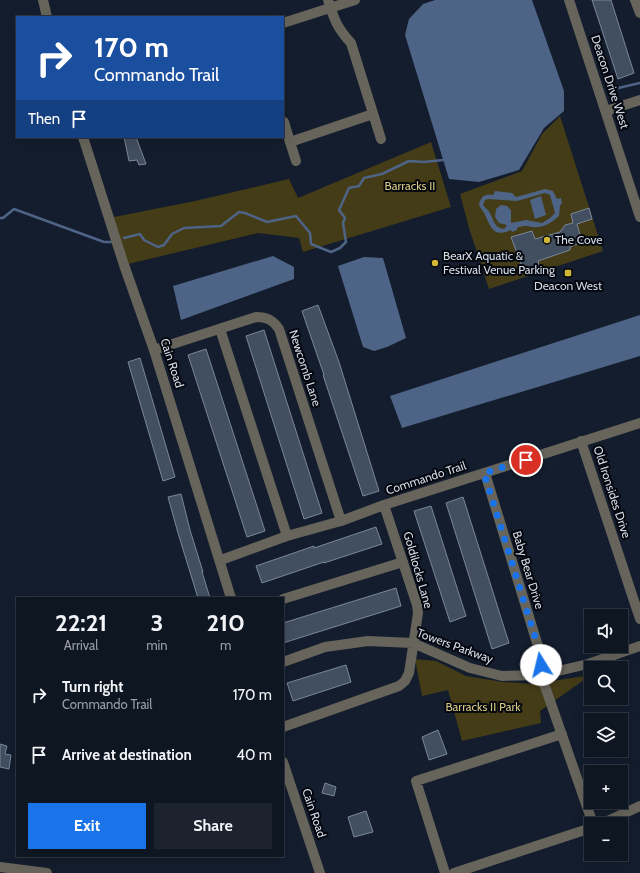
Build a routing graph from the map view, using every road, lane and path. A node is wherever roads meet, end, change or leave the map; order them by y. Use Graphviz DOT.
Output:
graph roads {
  1 [pos="43,0"];
  2 [pos="354,0"];
  3 [pos="569,0"];
  4 [pos="636,0"];
  5 [pos="329,4"];
  6 [pos="640,13"];
  7 [pos="47,16"];
  8 [pos="284,23"];
  9 [pos="640,100"];
  10 [pos="606,111"];
  11 [pos="373,114"];
  12 [pos="284,122"];
  13 [pos="84,138"];
  14 [pos="381,139"];
  15 [pos="290,142"];
  16 [pos="296,160"];
  17 [pos="640,217"];
  18 [pos="220,329"];
  19 [pos="154,350"];
  20 [pos="640,423"];
  21 [pos="581,441"];
  22 [pos="484,473"];
  23 [pos="384,505"];
  24 [pos="341,521"];
  25 [pos="287,536"];
  26 [pos="220,560"];
  27 [pos="403,562"];
  28 [pos="231,597"];
  29 [pos="284,599"];
  30 [pos="640,619"];
  31 [pos="413,643"];
  32 [pos="640,646"];
  33 [pos="284,662"];
  34 [pos="541,675"];
  35 [pos="284,727"];
  36 [pos="562,734"];
  37 [pos="284,765"];
  38 [pos="640,806"];
  39 [pos="591,817"];
  40 [pos="616,817"];
  41 [pos="584,830"];
  42 [pos="0,866"];
  43 [pos="47,873"];
  44 [pos="320,873"];
  45 [pos="445,873"];
  46 [pos="454,873"];
  1 -- 7 [label="street"];
  2 -- 5 [label="street"];
  3 -- 10 [label="street, Deacon Drive West"];
  4 -- 6 [label="street"];
  5 -- 8 [label="street"];
  5 -- 11 [label="street"];
  9 -- 10 [label="street"];
  10 -- 17 [label="street, Deacon Drive West"];
  11 -- 14 [label="street"];
  11 -- 15 [label="street"];
  12 -- 15 [label="street"];
  13 -- 19 [label="street, Cain Road"];
  15 -- 16 [label="street"];
  18 -- 19 [label="street, Newcomb Lane"];
  18 -- 24 [label="street, Newcomb Lane"];
  18 -- 25 [label="street"];
  19 -- 26 [label="street, Cain Road"];
  20 -- 21 [label="street, Commando Trail"];
  21 -- 22 [label="street, Commando Trail"];
  21 -- 30 [label="street, Old Ironsides Drive"];
  22 -- 23 [label="street, Commando Trail"];
  22 -- 34 [label="street, Baby Bear Drive"];
  23 -- 24 [label="street, Commando Trail"];
  23 -- 27 [label="street, Goldilocks Lane"];
  24 -- 25 [label="street, Commando Trail"];
  25 -- 26 [label="street, Commando Trail"];
  26 -- 28 [label="street, Cain Road"];
  27 -- 29 [label="street"];
  27 -- 31 [label="street, Goldilocks Lane"];
  31 -- 33 [label="street, Towers Parkway"];
  31 -- 34 [label="street, Towers Parkway"];
  31 -- 35 [label="street, Goldilocks Lane"];
  32 -- 34 [label="street, Towers Parkway"];
  34 -- 36 [label="street, Baby Bear Drive"];
  36 -- 39 [label="street, Baby Bear Drive"];
  36 -- 45 [label="street"];
  37 -- 44 [label="street, Cain Road"];
  38 -- 40 [label="street"];
  41 -- 46 [label="street"];
  42 -- 43 [label="street"];
}
